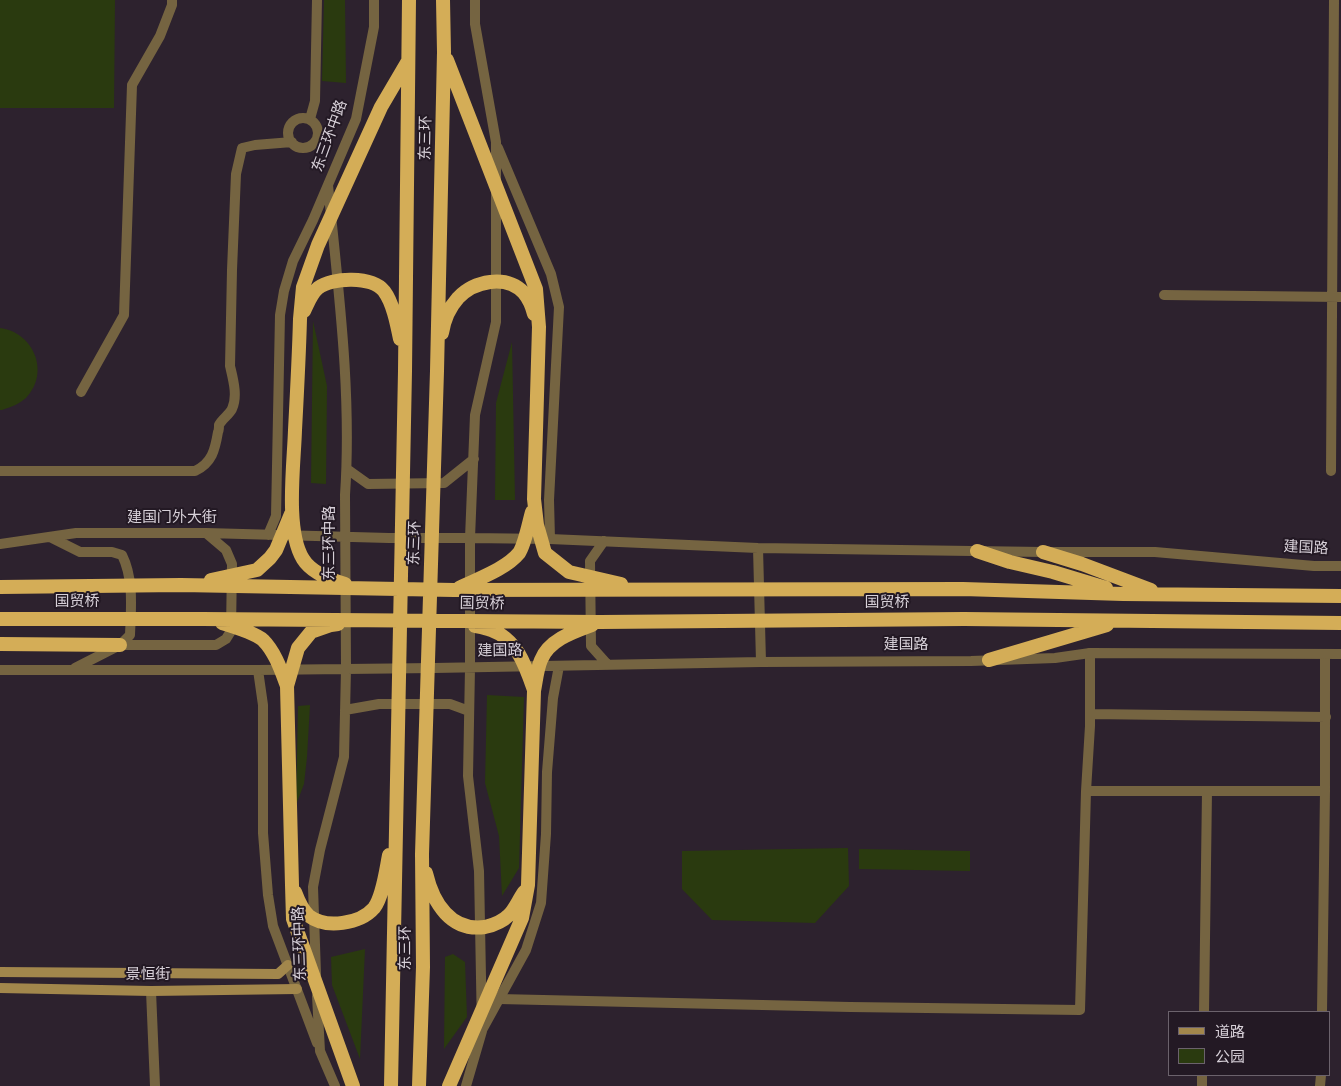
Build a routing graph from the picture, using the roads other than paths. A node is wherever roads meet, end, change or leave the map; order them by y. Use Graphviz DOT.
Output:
graph roads {
  1 [pos="172,0"];
  2 [pos="317,0"];
  3 [pos="374,0"];
  4 [pos="409,0"];
  5 [pos="443,0"];
  6 [pos="475,0"];
  7 [pos="1334,0"];
  8 [pos="444,52"];
  9 [pos="408,60"];
  10 [pos="310,119"];
  11 [pos="292,142"];
  12 [pos="496,142"];
  13 [pos="328,185"];
  14 [pos="1164,295"];
  15 [pos="1336,297"];
  16 [pos="300,318"];
  17 [pos="538,327"];
  18 [pos="405,371"];
  19 [pos="437,371"];
  20 [pos="81,392"];
  21 [pos="474,459"];
  22 [pos="347,469"];
  23 [pos="0,471"];
  24 [pos="1330,471"];
  25 [pos="534,499"];
  26 [pos="292,511"];
  27 [pos="206,533"];
  28 [pos="268,535"];
  29 [pos="345,536"];
  30 [pos="50,537"];
  31 [pos="470,538"];
  32 [pos="550,539"];
  33 [pos="604,541"];
  34 [pos="0,544"];
  35 [pos="758,548"];
  36 [pos="977,551"];
  37 [pos="1043,552"];
  38 [pos="1341,566"];
  39 [pos="0,586"];
  40 [pos="181,586"];
  41 [pos="366,588"];
  42 [pos="648,589"];
  43 [pos="454,590"];
  44 [pos="1123,594"];
  45 [pos="1161,594"];
  46 [pos="1341,596"];
  47 [pos="0,619"];
  48 [pos="202,619"];
  49 [pos="362,620"];
  50 [pos="454,620"];
  51 [pos="1120,621"];
  52 [pos="600,622"];
  53 [pos="1341,623"];
  54 [pos="0,644"];
  55 [pos="120,645"];
  56 [pos="1090,653"];
  57 [pos="1325,654"];
  58 [pos="1341,654"];
  59 [pos="989,660"];
  60 [pos="760,662"];
  61 [pos="608,665"];
  62 [pos="559,666"];
  63 [pos="470,668"];
  64 [pos="72,669"];
  65 [pos="346,669"];
  66 [pos="0,670"];
  67 [pos="258,670"];
  68 [pos="287,686"];
  69 [pos="534,691"];
  70 [pos="345,710"];
  71 [pos="469,711"];
  72 [pos="1090,714"];
  73 [pos="1326,717"];
  74 [pos="1086,791"];
  75 [pos="1207,791"];
  76 [pos="1325,791"];
  77 [pos="396,825"];
  78 [pos="422,854"];
  79 [pos="292,885"];
  80 [pos="528,885"];
  81 [pos="288,965"];
  82 [pos="0,972"];
  83 [pos="0,988"];
  84 [pos="296,989"];
  85 [pos="151,991"];
  86 [pos="499,999"];
  87 [pos="1204,1011"];
  88 [pos="1322,1011"];
  89 [pos="482,1031"];
  90 [pos="320,1052"];
  91 [pos="155,1086"];
  92 [pos="335,1086"];
  93 [pos="353,1086"];
  94 [pos="391,1086"];
  95 [pos="419,1086"];
  96 [pos="449,1086"];
  97 [pos="466,1086"];
  1 -- 20 [label="street"];
  2 -- 10 [label="street"];
  3 -- 13 [label="street, 东三环中路"];
  4 -- 9 [label="highway, 东三环"];
  5 -- 8 [label="highway, 东三环"];
  6 -- 12 [label="street"];
  7 -- 15 [label="street"];
  8 -- 17 [label="highway"];
  8 -- 19 [label="highway, 东三环"];
  9 -- 16 [label="highway"];
  9 -- 18 [label="highway, 东三环"];
  10 -- 11 [label="street"];
  10 -- 11 [label="street"];
  11 -- 23 [label="street"];
  12 -- 21 [label="street"];
  12 -- 32 [label="street"];
  13 -- 22 [label="street, 东三环中路"];
  13 -- 28 [label="street"];
  14 -- 15 [label="street"];
  15 -- 24 [label="street"];
  16 -- 18 [label="highway"];
  16 -- 26 [label="highway"];
  17 -- 19 [label="highway"];
  17 -- 25 [label="highway"];
  18 -- 77 [label="highway, 东三环"];
  19 -- 78 [label="highway, 东三环"];
  21 -- 22 [label="street"];
  21 -- 31 [label="street"];
  22 -- 29 [label="street, 东三环中路"];
  25 -- 42 [label="highway"];
  25 -- 43 [label="highway"];
  26 -- 40 [label="highway"];
  26 -- 41 [label="highway"];
  27 -- 28 [label="street, 建国门外大街"];
  27 -- 30 [label="street, 建国门外大街"];
  27 -- 55 [label="street"];
  28 -- 29 [label="street, 建国门外大街"];
  29 -- 31 [label="street, 建国门外大街"];
  29 -- 65 [label="street, 东三环中路"];
  30 -- 34 [label="street, 建国门外大街"];
  30 -- 55 [label="street"];
  31 -- 32 [label="street, 建国路"];
  31 -- 63 [label="street"];
  32 -- 33 [label="street, 建国路"];
  33 -- 35 [label="street, 建国路"];
  33 -- 61 [label="street"];
  35 -- 36 [label="street, 建国路"];
  35 -- 60 [label="street"];
  36 -- 37 [label="street, 建国路"];
  36 -- 44 [label="highway"];
  37 -- 38 [label="street, 建国路"];
  37 -- 45 [label="highway"];
  39 -- 40 [label="highway, 国贸桥"];
  40 -- 41 [label="highway, 国贸桥"];
  41 -- 43 [label="highway, 国贸桥"];
  42 -- 43 [label="highway, 国贸桥"];
  42 -- 44 [label="highway, 国贸桥"];
  44 -- 45 [label="highway"];
  45 -- 46 [label="highway"];
  47 -- 48 [label="highway, 国贸桥"];
  48 -- 49 [label="highway, 国贸桥"];
  48 -- 68 [label="highway"];
  49 -- 50 [label="highway, 国贸桥"];
  49 -- 68 [label="highway"];
  50 -- 52 [label="highway, 国贸桥"];
  50 -- 69 [label="highway"];
  51 -- 52 [label="highway, 国贸桥"];
  51 -- 53 [label="highway"];
  51 -- 59 [label="highway"];
  52 -- 69 [label="highway"];
  54 -- 55 [label="highway"];
  55 -- 64 [label="street"];
  56 -- 57 [label="street, 建国路"];
  56 -- 59 [label="street, 建国路"];
  56 -- 72 [label="street"];
  57 -- 58 [label="street, 建国路"];
  57 -- 73 [label="street"];
  59 -- 60 [label="street, 建国路"];
  60 -- 61 [label="street, 建国路"];
  61 -- 62 [label="street, 建国路"];
  62 -- 63 [label="street, 建国路"];
  62 -- 86 [label="street"];
  63 -- 65 [label="street, 建国路"];
  63 -- 71 [label="street"];
  64 -- 66 [label="street"];
  64 -- 67 [label="street"];
  65 -- 67 [label="street"];
  65 -- 70 [label="street, 东三环中路"];
  67 -- 81 [label="street"];
  68 -- 79 [label="highway"];
  69 -- 80 [label="highway"];
  70 -- 71 [label="street"];
  70 -- 90 [label="street, 东三环中路"];
  71 -- 89 [label="street"];
  72 -- 73 [label="street"];
  72 -- 74 [label="street"];
  73 -- 76 [label="street"];
  74 -- 75 [label="street"];
  74 -- 86 [label="street"];
  75 -- 76 [label="street"];
  75 -- 87 [label="street"];
  76 -- 88 [label="street"];
  77 -- 79 [label="highway"];
  77 -- 94 [label="highway, 东三环"];
  78 -- 80 [label="highway"];
  78 -- 95 [label="highway, 东三环"];
  79 -- 93 [label="highway"];
  80 -- 96 [label="highway"];
  81 -- 82 [label="main road, 景恒街"];
  81 -- 84 [label="street"];
  83 -- 85 [label="main road, 景恒街"];
  84 -- 85 [label="main road, 景恒街"];
  84 -- 90 [label="street"];
  85 -- 91 [label="street"];
  86 -- 89 [label="street"];
  89 -- 97 [label="street"];
  90 -- 92 [label="street, 东三环中路"];
}
